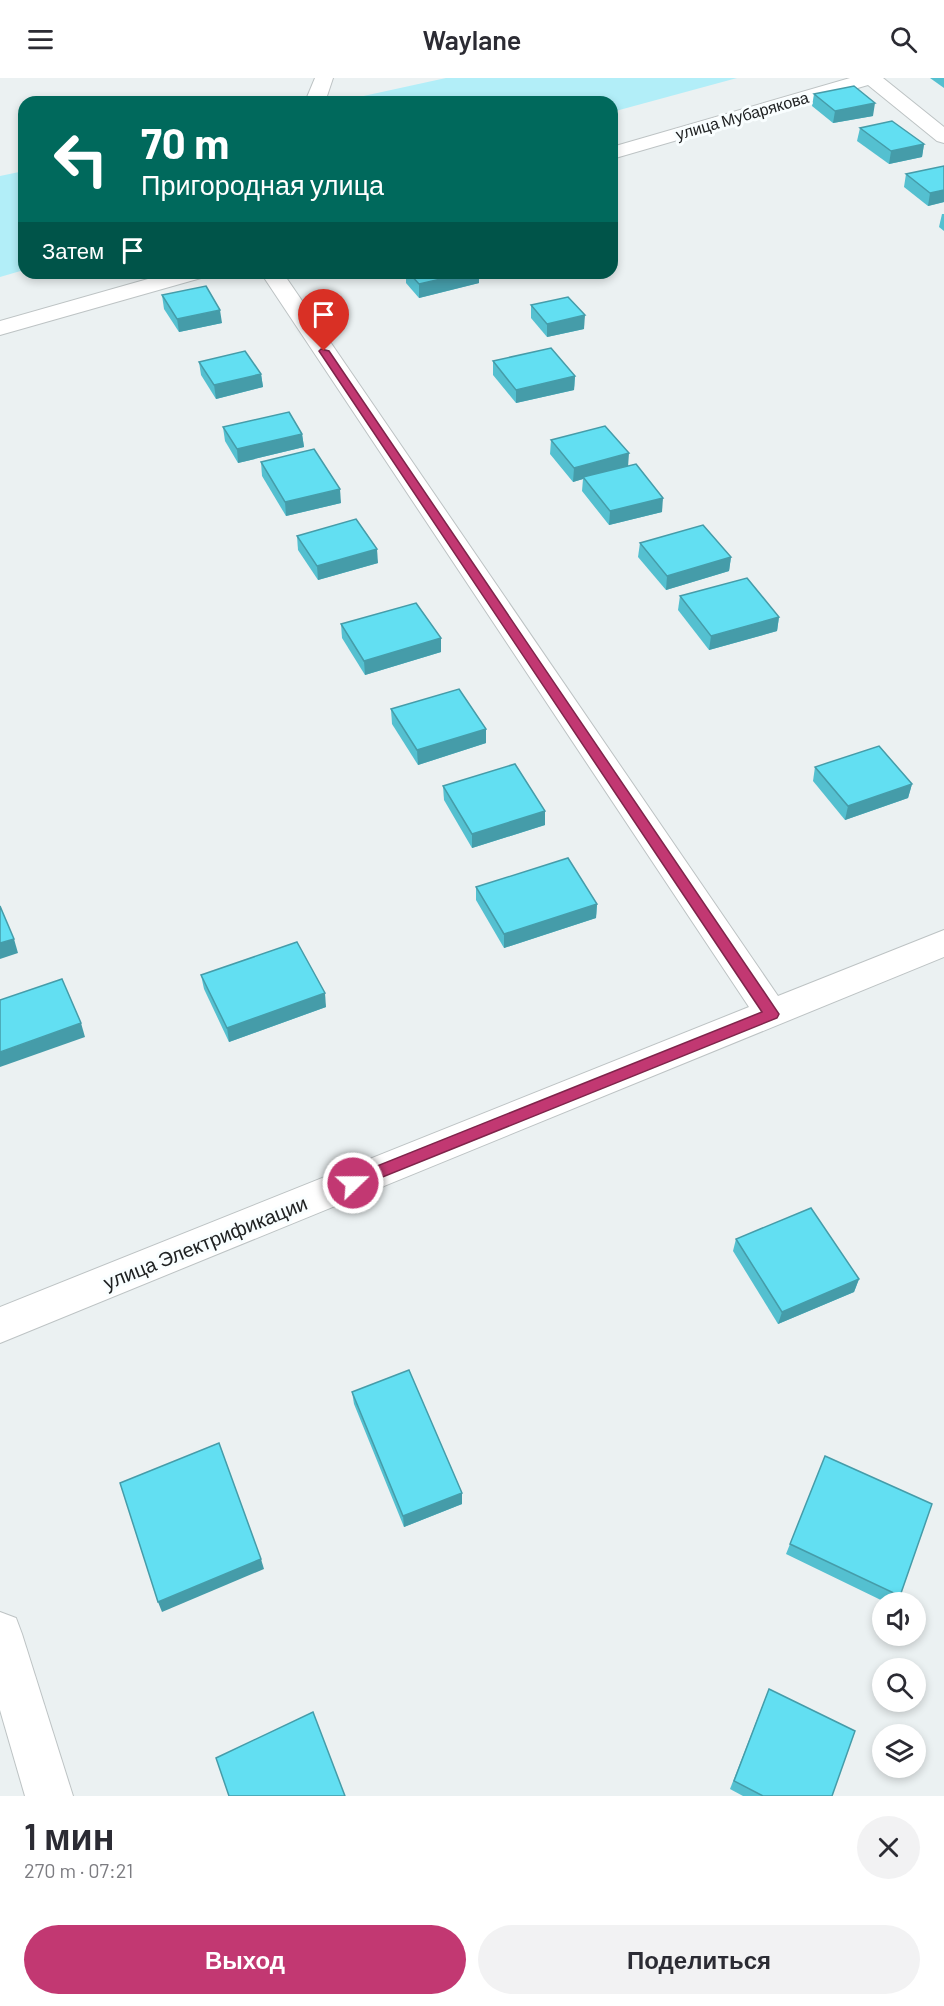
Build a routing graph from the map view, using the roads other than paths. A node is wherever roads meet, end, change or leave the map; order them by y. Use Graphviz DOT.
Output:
graph roads {
  1 [pos="324,78"];
  2 [pos="871,78"];
  3 [pos="317,96"];
  4 [pos="944,137"];
  5 [pos="618,151"];
  6 [pos="172,279"];
  7 [pos="276,279"];
  8 [pos="0,328"];
  9 [pos="944,943"];
  10 [pos="772,1014"];
  11 [pos="0,1325"];
  12 [pos="0,1634"];
  13 [pos="49,1796"];
  1 -- 3 [label="street"];
  2 -- 4 [label="street"];
  2 -- 5 [label="street, улица Мубарякова"];
  6 -- 8 [label="street"];
  7 -- 10 [label="street"];
  9 -- 10 [label="street, улица Электрификации"];
  10 -- 11 [label="street, улица Электрификации"];
  12 -- 13 [label="street"];
}
